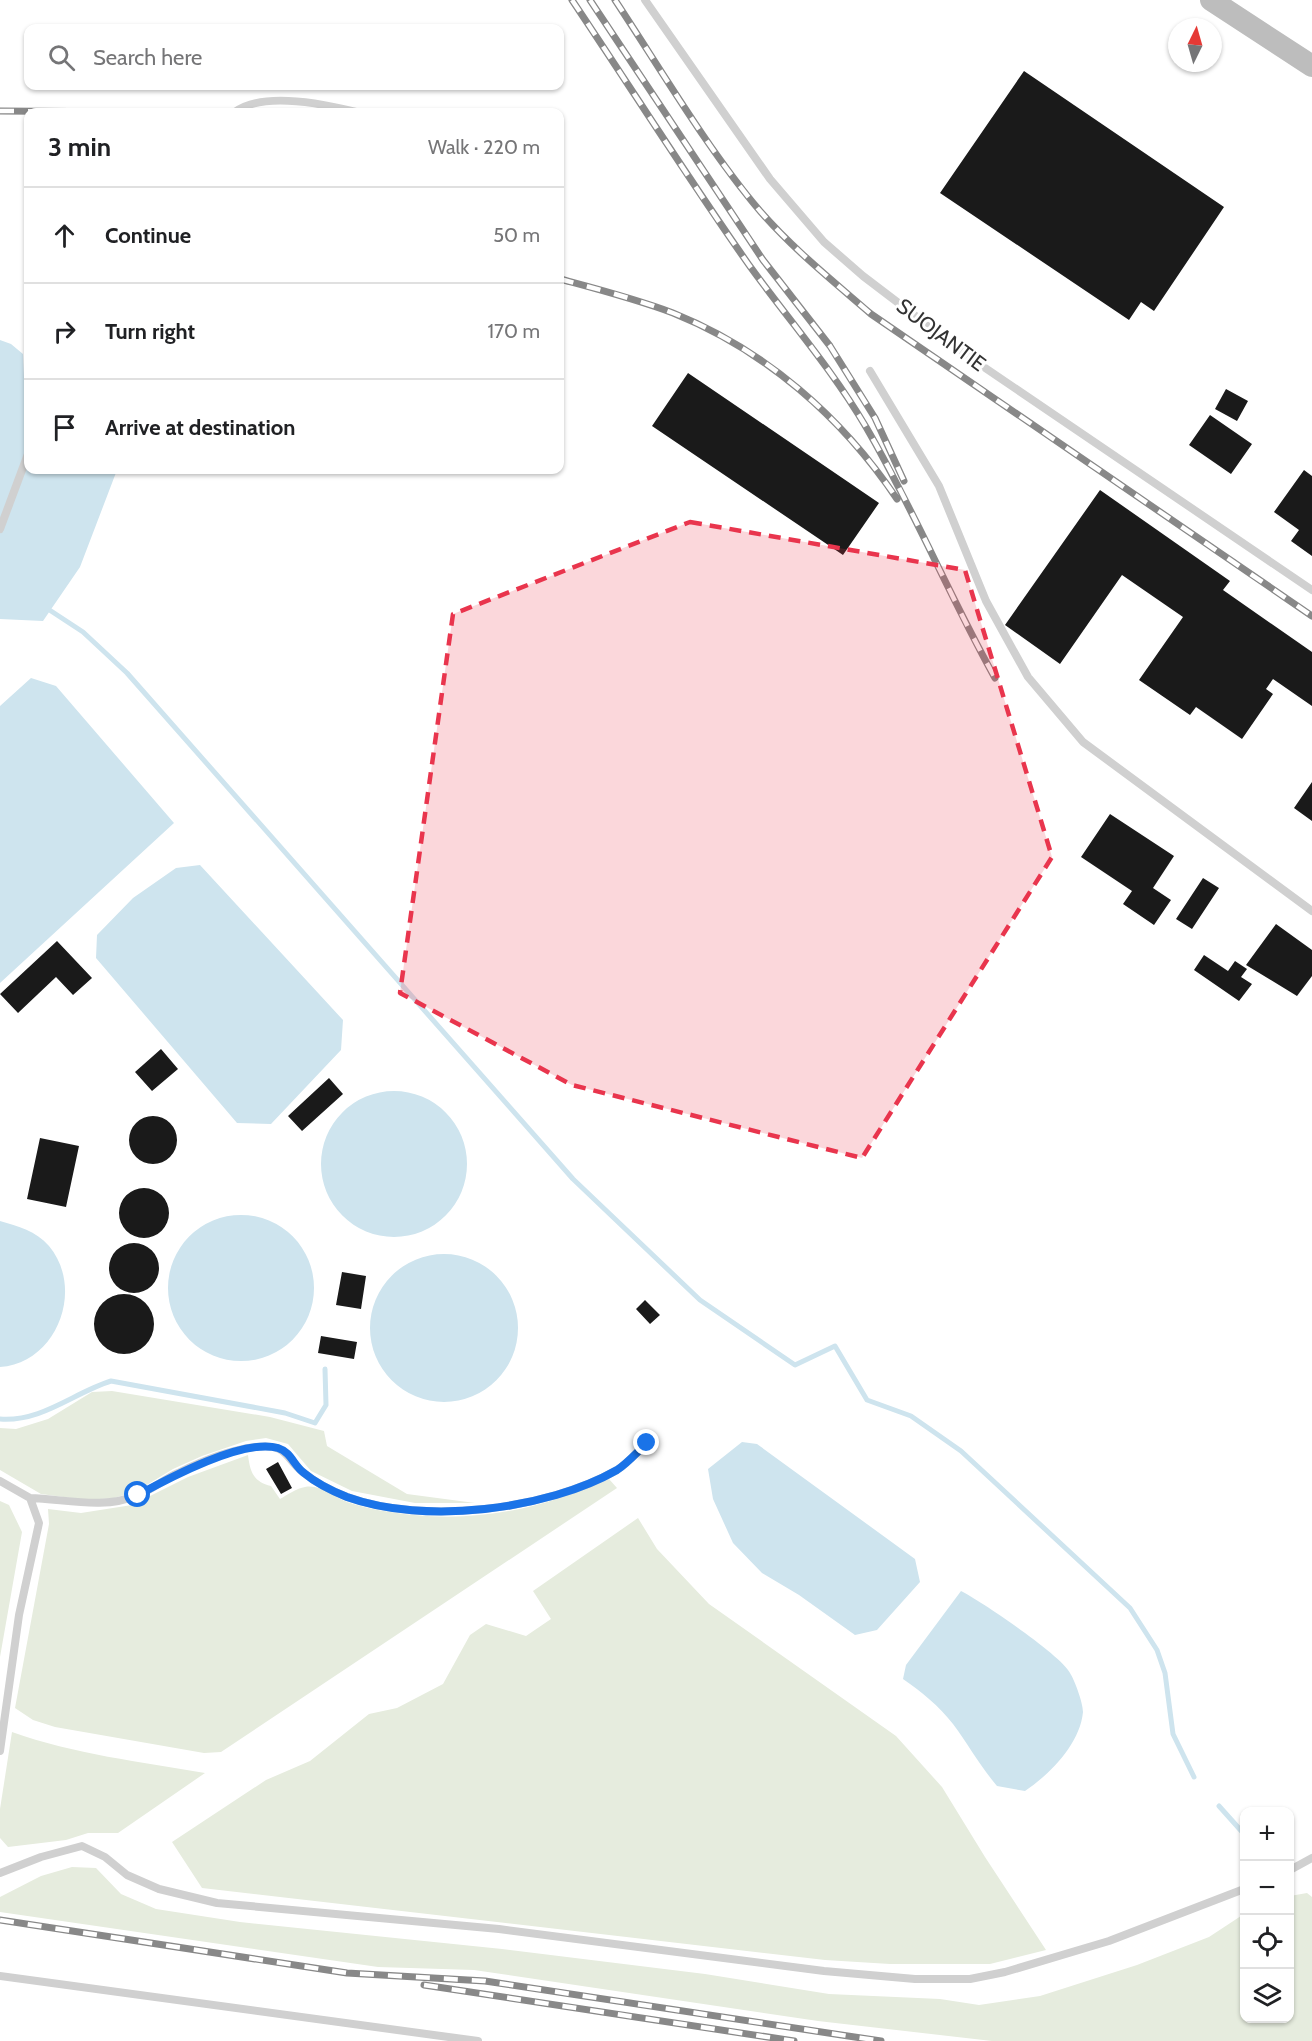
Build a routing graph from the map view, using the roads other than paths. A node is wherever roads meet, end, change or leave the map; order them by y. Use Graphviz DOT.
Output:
graph roads {
  1 [pos="645,0"];
  2 [pos="1211,0"];
  3 [pos="1312,66"];
  4 [pos="240,108"];
  5 [pos="334,108"];
  6 [pos="870,371"];
  7 [pos="24,465"];
  8 [pos="0,529"];
  9 [pos="1312,590"];
  10 [pos="1312,911"];
  11 [pos="647,1443"];
  12 [pos="0,1481"];
  13 [pos="30,1498"];
  14 [pos="0,1751"];
  15 [pos="1312,1858"];
  16 [pos="1294,1868"];
  17 [pos="0,1873"];
  18 [pos="1240,1891"];
  19 [pos="0,1976"];
  20 [pos="478,2041"];
  1 -- 9 [label="lane, SUOJANTIE"];
  2 -- 3 [label="street"];
  4 -- 5 [label="lane"];
  6 -- 10 [label="lane"];
  7 -- 8 [label="lane"];
  11 -- 13 [label="lane"];
  12 -- 13 [label="lane"];
  13 -- 14 [label="lane"];
  15 -- 16 [label="lane"];
  17 -- 18 [label="lane"];
  19 -- 20 [label="lane"];
}
